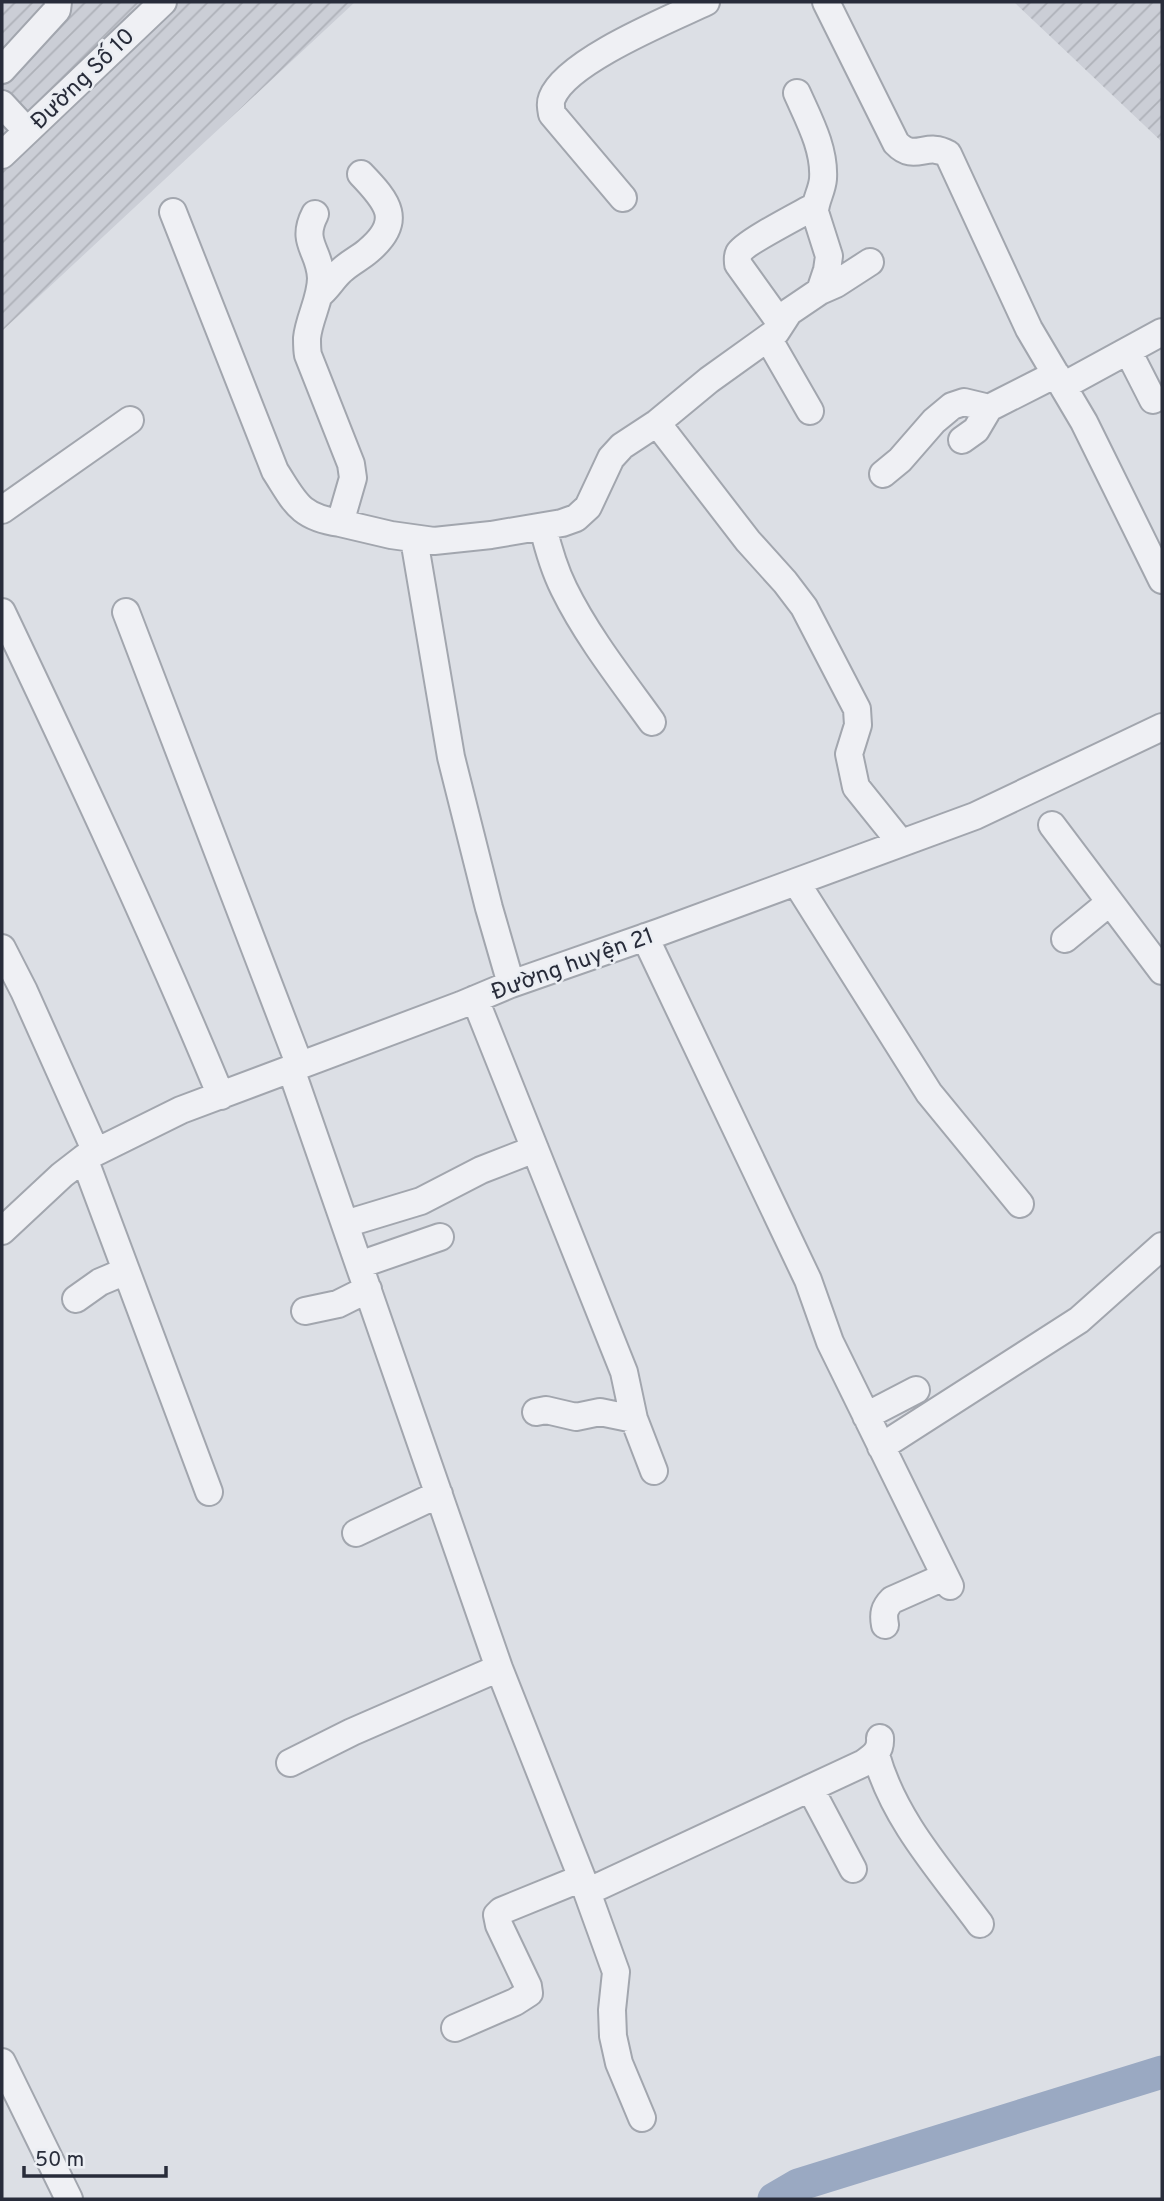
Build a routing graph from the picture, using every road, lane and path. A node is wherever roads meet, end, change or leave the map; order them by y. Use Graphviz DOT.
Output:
graph roads {
  1 [pos="58,2"];
  2 [pos="163,2"];
  3 [pos="706,2"];
  4 [pos="825,2"];
  5 [pos="2,70"];
  6 [pos="796,93"];
  7 [pos="2,104"];
  8 [pos="27,131"];
  9 [pos="2,155"];
  10 [pos="361,174"];
  11 [pos="623,198"];
  12 [pos="815,206"];
  13 [pos="173,212"];
  14 [pos="315,214"];
  15 [pos="870,262"];
  16 [pos="820,290"];
  17 [pos="319,295"];
  18 [pos="774,331"];
  19 [pos="1162,332"];
  20 [pos="1128,351"];
  21 [pos="1060,380"];
  22 [pos="1153,400"];
  23 [pos="989,408"];
  24 [pos="810,411"];
  25 [pos="130,420"];
  26 [pos="657,424"];
  27 [pos="962,440"];
  28 [pos="883,474"];
  29 [pos="2,510"];
  30 [pos="340,523"];
  31 [pos="543,527"];
  32 [pos="414,539"];
  33 [pos="1162,580"];
  34 [pos="2,612"];
  35 [pos="126,612"];
  36 [pos="652,722"];
  37 [pos="1162,727"];
  38 [pos="1052,825"];
  39 [pos="901,843"];
  40 [pos="796,882"];
  41 [pos="1110,902"];
  42 [pos="645,937"];
  43 [pos="1065,939"];
  44 [pos="2,948"];
  45 [pos="1162,971"];
  46 [pos="511,984"];
  47 [pos="475,999"];
  48 [pos="296,1067"];
  49 [pos="221,1096"];
  50 [pos="535,1149"];
  51 [pos="90,1155"];
  52 [pos="1020,1204"];
  53 [pos="345,1224"];
  54 [pos="2,1231"];
  55 [pos="440,1237"];
  56 [pos="1162,1246"];
  57 [pos="126,1271"];
  58 [pos="364,1277"];
  59 [pos="76,1299"];
  60 [pos="305,1311"];
  61 [pos="916,1390"];
  62 [pos="536,1412"];
  63 [pos="866,1416"];
  64 [pos="634,1419"];
  65 [pos="881,1447"];
  66 [pos="654,1471"];
  67 [pos="209,1492"];
  68 [pos="439,1494"];
  69 [pos="356,1533"];
  70 [pos="885,1625"];
  71 [pos="499,1668"];
  72 [pos="290,1763"];
  73 [pos="810,1788"];
  74 [pos="853,1869"];
  75 [pos="585,1885"];
  76 [pos="980,1924"];
  77 [pos="455,2028"];
  78 [pos="2,2062"];
  79 [pos="642,2118"];
  80 [pos="69,2199"];
  1 -- 5 [label="street"];
  2 -- 8 [label="street, Đường Số 10"];
  3 -- 11 [label="street"];
  4 -- 21 [label="street"];
  6 -- 12 [label="street"];
  7 -- 8 [label="street"];
  8 -- 9 [label="street, Đường Số 10"];
  10 -- 17 [label="street"];
  12 -- 16 [label="street"];
  12 -- 18 [label="street"];
  13 -- 30 [label="street"];
  14 -- 17 [label="street"];
  15 -- 16 [label="street"];
  16 -- 18 [label="street"];
  17 -- 30 [label="street"];
  18 -- 24 [label="street"];
  18 -- 26 [label="street"];
  19 -- 20 [label="street"];
  20 -- 21 [label="street"];
  20 -- 22 [label="street"];
  21 -- 23 [label="street"];
  21 -- 33 [label="street"];
  23 -- 27 [label="street"];
  23 -- 28 [label="street"];
  25 -- 29 [label="street"];
  26 -- 31 [label="street"];
  26 -- 39 [label="street"];
  30 -- 32 [label="street"];
  31 -- 32 [label="street"];
  31 -- 36 [label="street"];
  32 -- 46 [label="street"];
  34 -- 49 [label="street"];
  35 -- 48 [label="street"];
  37 -- 39 [label="street, Đường huyện 21"];
  38 -- 41 [label="street"];
  39 -- 40 [label="street, Đường huyện 21"];
  40 -- 42 [label="street, Đường huyện 21"];
  40 -- 52 [label="street"];
  41 -- 43 [label="street"];
  41 -- 45 [label="street"];
  42 -- 46 [label="street, Đường huyện 21"];
  42 -- 63 [label="street"];
  44 -- 51 [label="street"];
  46 -- 47 [label="street, Đường huyện 21"];
  47 -- 48 [label="street, Đường huyện 21"];
  47 -- 50 [label="street"];
  48 -- 49 [label="street, Đường huyện 21"];
  48 -- 53 [label="street"];
  49 -- 51 [label="street, Đường huyện 21"];
  50 -- 53 [label="street"];
  50 -- 64 [label="street"];
  51 -- 54 [label="street, Đường huyện 21"];
  51 -- 57 [label="street"];
  53 -- 58 [label="street"];
  55 -- 58 [label="street"];
  56 -- 65 [label="street"];
  57 -- 59 [label="street"];
  57 -- 67 [label="street"];
  58 -- 60 [label="street"];
  58 -- 68 [label="street"];
  61 -- 63 [label="street"];
  62 -- 64 [label="street"];
  63 -- 65 [label="street"];
  64 -- 66 [label="street"];
  65 -- 70 [label="street"];
  68 -- 69 [label="street"];
  68 -- 71 [label="street"];
  71 -- 72 [label="street"];
  71 -- 75 [label="street"];
  73 -- 74 [label="street"];
  73 -- 75 [label="street"];
  73 -- 76 [label="street"];
  75 -- 77 [label="street"];
  75 -- 79 [label="street"];
  78 -- 80 [label="street"];
}
